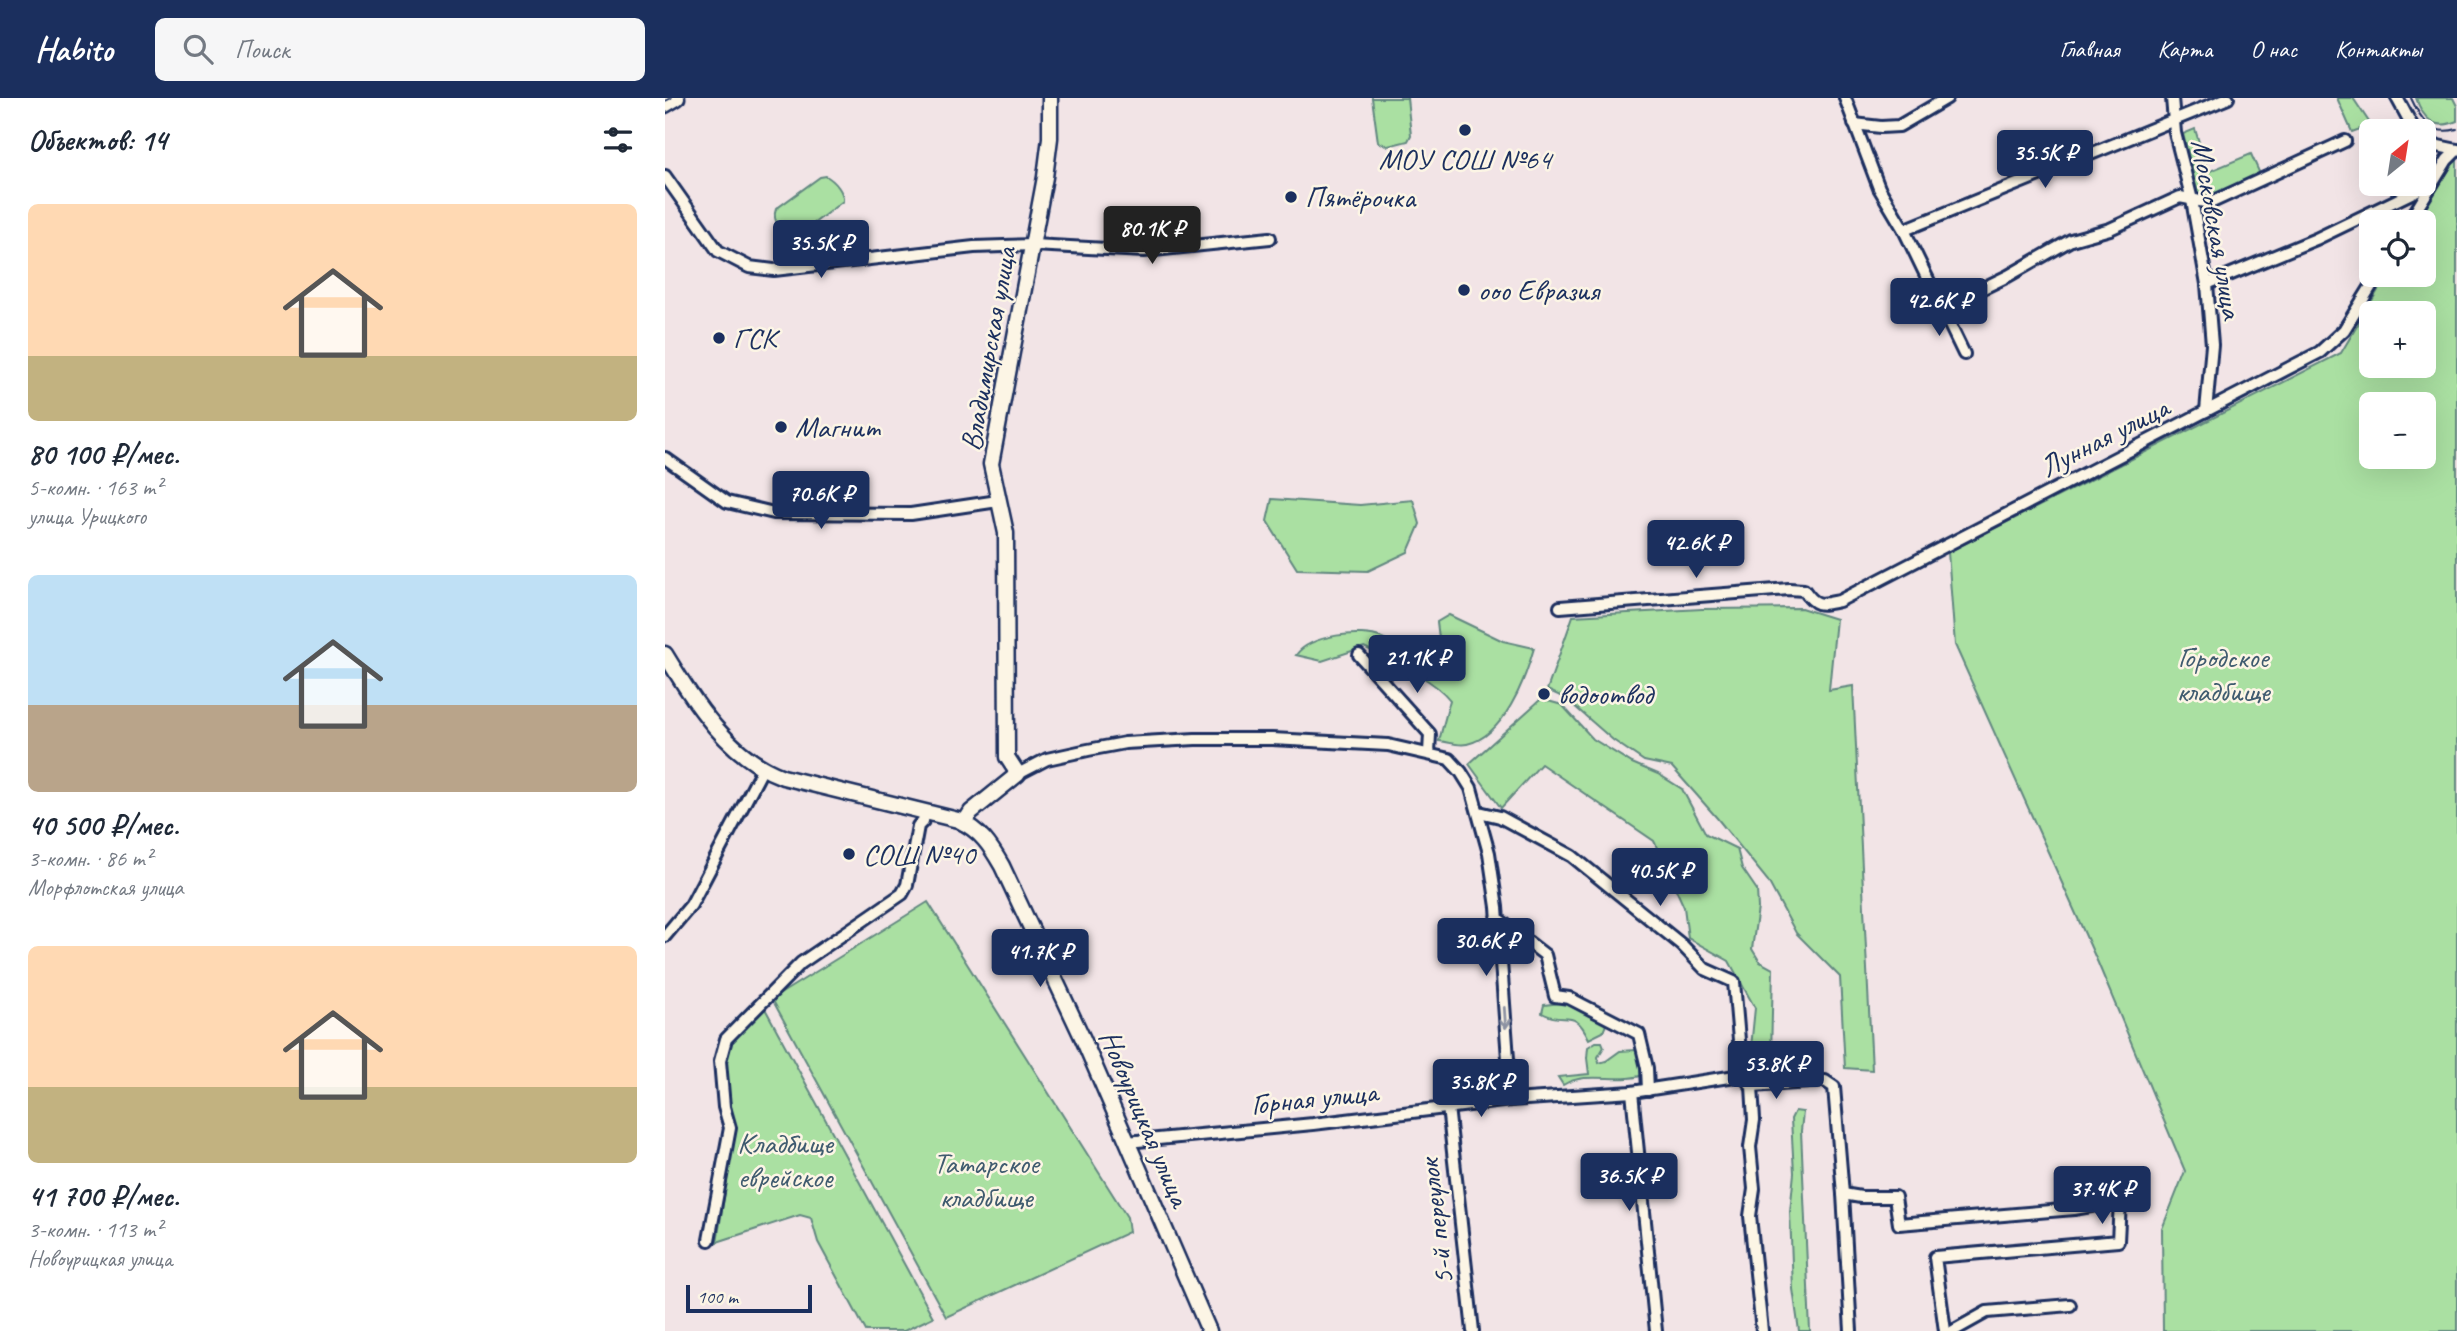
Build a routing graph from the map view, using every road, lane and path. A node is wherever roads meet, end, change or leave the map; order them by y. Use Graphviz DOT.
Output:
graph roads {
  1 [pos="677,98"];
  2 [pos="1050,98"];
  3 [pos="1845,98"];
  4 [pos="1947,98"];
  5 [pos="2172,98"];
  6 [pos="2228,98"];
  7 [pos="2397,98"];
  8 [pos="665,105"];
  9 [pos="2408,119"];
  10 [pos="2174,121"];
  11 [pos="1854,124"];
  12 [pos="2345,141"];
  13 [pos="2436,145"];
  14 [pos="2457,150"];
  15 [pos="665,176"];
  16 [pos="2436,177"];
  17 [pos="2405,196"];
  18 [pos="2192,200"];
  19 [pos="1904,230"];
  20 [pos="1270,238"];
  21 [pos="1033,246"];
  22 [pos="2207,284"];
  23 [pos="2371,287"];
  24 [pos="1942,308"];
  25 [pos="1964,354"];
  26 [pos="2206,411"];
  27 [pos="665,458"];
  28 [pos="998,501"];
  29 [pos="1560,607"];
  30 [pos="665,654"];
  31 [pos="1359,655"];
  32 [pos="1429,753"];
  33 [pos="762,770"];
  34 [pos="1018,774"];
  35 [pos="925,811"];
  36 [pos="1479,812"];
  37 [pos="964,823"];
  38 [pos="1497,918"];
  39 [pos="665,936"];
  40 [pos="1742,1075"];
  41 [pos="1752,1086"];
  42 [pos="1648,1090"];
  43 [pos="1632,1092"];
  44 [pos="1511,1100"];
  45 [pos="1448,1107"];
  46 [pos="1127,1142"];
  47 [pos="1843,1194"];
  48 [pos="709,1240"];
  49 [pos="2070,1305"];
  50 [pos="1209,1331"];
  51 [pos="1473,1331"];
  52 [pos="1656,1331"];
  53 [pos="1762,1331"];
  54 [pos="1850,1331"];
  55 [pos="1945,1331"];
  56 [pos="1953,1331"];
  1 -- 8 [label="main road"];
  2 -- 21 [label="main road, Владимирская улица"];
  3 -- 11 [label="street"];
  4 -- 11 [label="street"];
  5 -- 10 [label="street, Московская улица"];
  6 -- 10 [label="street"];
  7 -- 9 [label="street"];
  10 -- 18 [label="street, Московская улица"];
  10 -- 19 [label="street"];
  11 -- 19 [label="street"];
  12 -- 18 [label="street"];
  13 -- 14 [label="street"];
  14 -- 16 [label="street"];
  15 -- 21 [label="street"];
  17 -- 22 [label="street"];
  18 -- 22 [label="street, Московская улица"];
  18 -- 24 [label="street"];
  19 -- 24 [label="street"];
  20 -- 21 [label="street"];
  21 -- 28 [label="main road, Владимирская улица"];
  22 -- 26 [label="street, Московская улица"];
  23 -- 26 [label="street, Лунная улица"];
  24 -- 25 [label="street"];
  26 -- 29 [label="street, Лунная улица"];
  27 -- 28 [label="street"];
  28 -- 34 [label="main road, Владимирская улица"];
  30 -- 33 [label="main road"];
  31 -- 32 [label="street"];
  32 -- 34 [label="street"];
  32 -- 36 [label="street"];
  33 -- 35 [label="main road, Новоурицкая улица"];
  33 -- 39 [label="street"];
  34 -- 37 [label="main road"];
  35 -- 37 [label="main road, Новоурицкая улица"];
  35 -- 48 [label="street"];
  36 -- 38 [label="street"];
  36 -- 40 [label="street"];
  37 -- 46 [label="main road, Новоурицкая улица"];
  38 -- 42 [label="street"];
  38 -- 44 [label="street, one-way"];
  40 -- 41 [label="street"];
  40 -- 42 [label="street, Горная улица"];
  41 -- 47 [label="street"];
  41 -- 53 [label="street"];
  42 -- 43 [label="street, Горная улица"];
  43 -- 44 [label="street, Горная улица"];
  43 -- 52 [label="street"];
  44 -- 45 [label="street, Горная улица"];
  45 -- 46 [label="street, Горная улица"];
  45 -- 51 [label="street, 5-й переулок"];
  46 -- 50 [label="main road, Новоурицкая улица"];
  47 -- 54 [label="street"];
  47 -- 55 [label="street"];
  49 -- 56 [label="street"];
}
